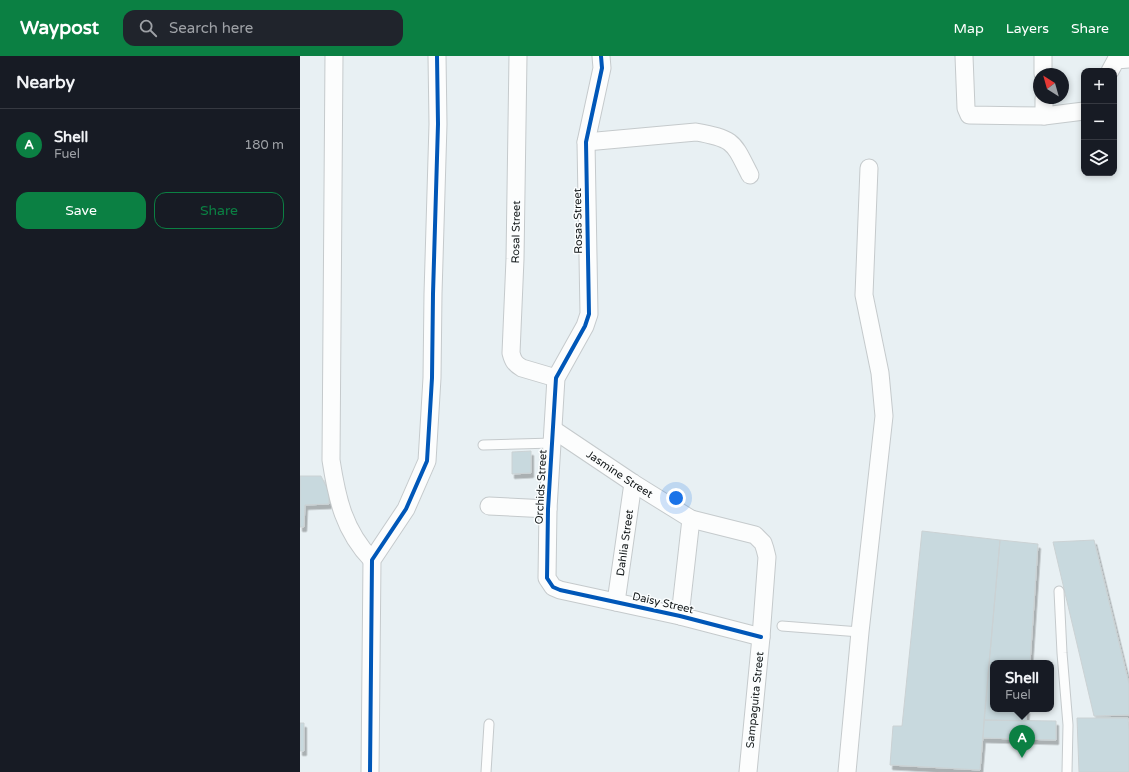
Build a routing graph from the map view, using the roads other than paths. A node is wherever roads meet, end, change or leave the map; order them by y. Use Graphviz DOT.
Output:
graph roads {
  1 [pos="334,56"];
  2 [pos="437,56"];
  3 [pos="518,56"];
  4 [pos="601,56"];
  5 [pos="964,56"];
  6 [pos="1043,56"];
  7 [pos="1044,68"];
  8 [pos="1044,104"];
  9 [pos="1081,111"];
  10 [pos="1044,116"];
  11 [pos="586,142"];
  12 [pos="869,168"];
  13 [pos="750,175"];
  14 [pos="556,378"];
  15 [pos="554,436"];
  16 [pos="483,445"];
  17 [pos="633,483"];
  18 [pos="489,506"];
  19 [pos="548,509"];
  20 [pos="691,519"];
  21 [pos="767,557"];
  22 [pos="372,560"];
  23 [pos="560,590"];
  24 [pos="1059,591"];
  25 [pos="616,602"];
  26 [pos="680,616"];
  27 [pos="782,626"];
  28 [pos="860,632"];
  29 [pos="762,637"];
  30 [pos="489,724"];
  31 [pos="370,772"];
  32 [pos="486,772"];
  33 [pos="748,772"];
  34 [pos="847,772"];
  35 [pos="1067,772"];
  1 -- 22 [label="street"];
  2 -- 22 [label="street"];
  3 -- 14 [label="street, Rosal Street"];
  4 -- 11 [label="street, Rosas Street"];
  5 -- 10 [label="street"];
  6 -- 7 [label="street"];
  8 -- 10 [label="street"];
  9 -- 10 [label="street"];
  11 -- 13 [label="street"];
  11 -- 14 [label="street, Rosas Street"];
  12 -- 28 [label="street"];
  14 -- 15 [label="street, Orchids Street"];
  15 -- 16 [label="lane"];
  15 -- 17 [label="street, Jasmine Street"];
  15 -- 19 [label="street, Orchids Street"];
  17 -- 20 [label="street, Jasmine Street"];
  17 -- 25 [label="street, Dahlia Street"];
  18 -- 19 [label="street"];
  19 -- 23 [label="street, Orchids Street"];
  20 -- 21 [label="street, Jasmine Street"];
  20 -- 26 [label="street"];
  21 -- 29 [label="street, Sampaguita Street"];
  22 -- 31 [label="street"];
  23 -- 25 [label="street, Daisy Street"];
  24 -- 35 [label="lane"];
  25 -- 26 [label="street, Daisy Street"];
  26 -- 29 [label="street, Daisy Street"];
  27 -- 28 [label="lane"];
  28 -- 34 [label="street"];
  29 -- 33 [label="street, Sampaguita Street"];
  30 -- 32 [label="lane"];
}
